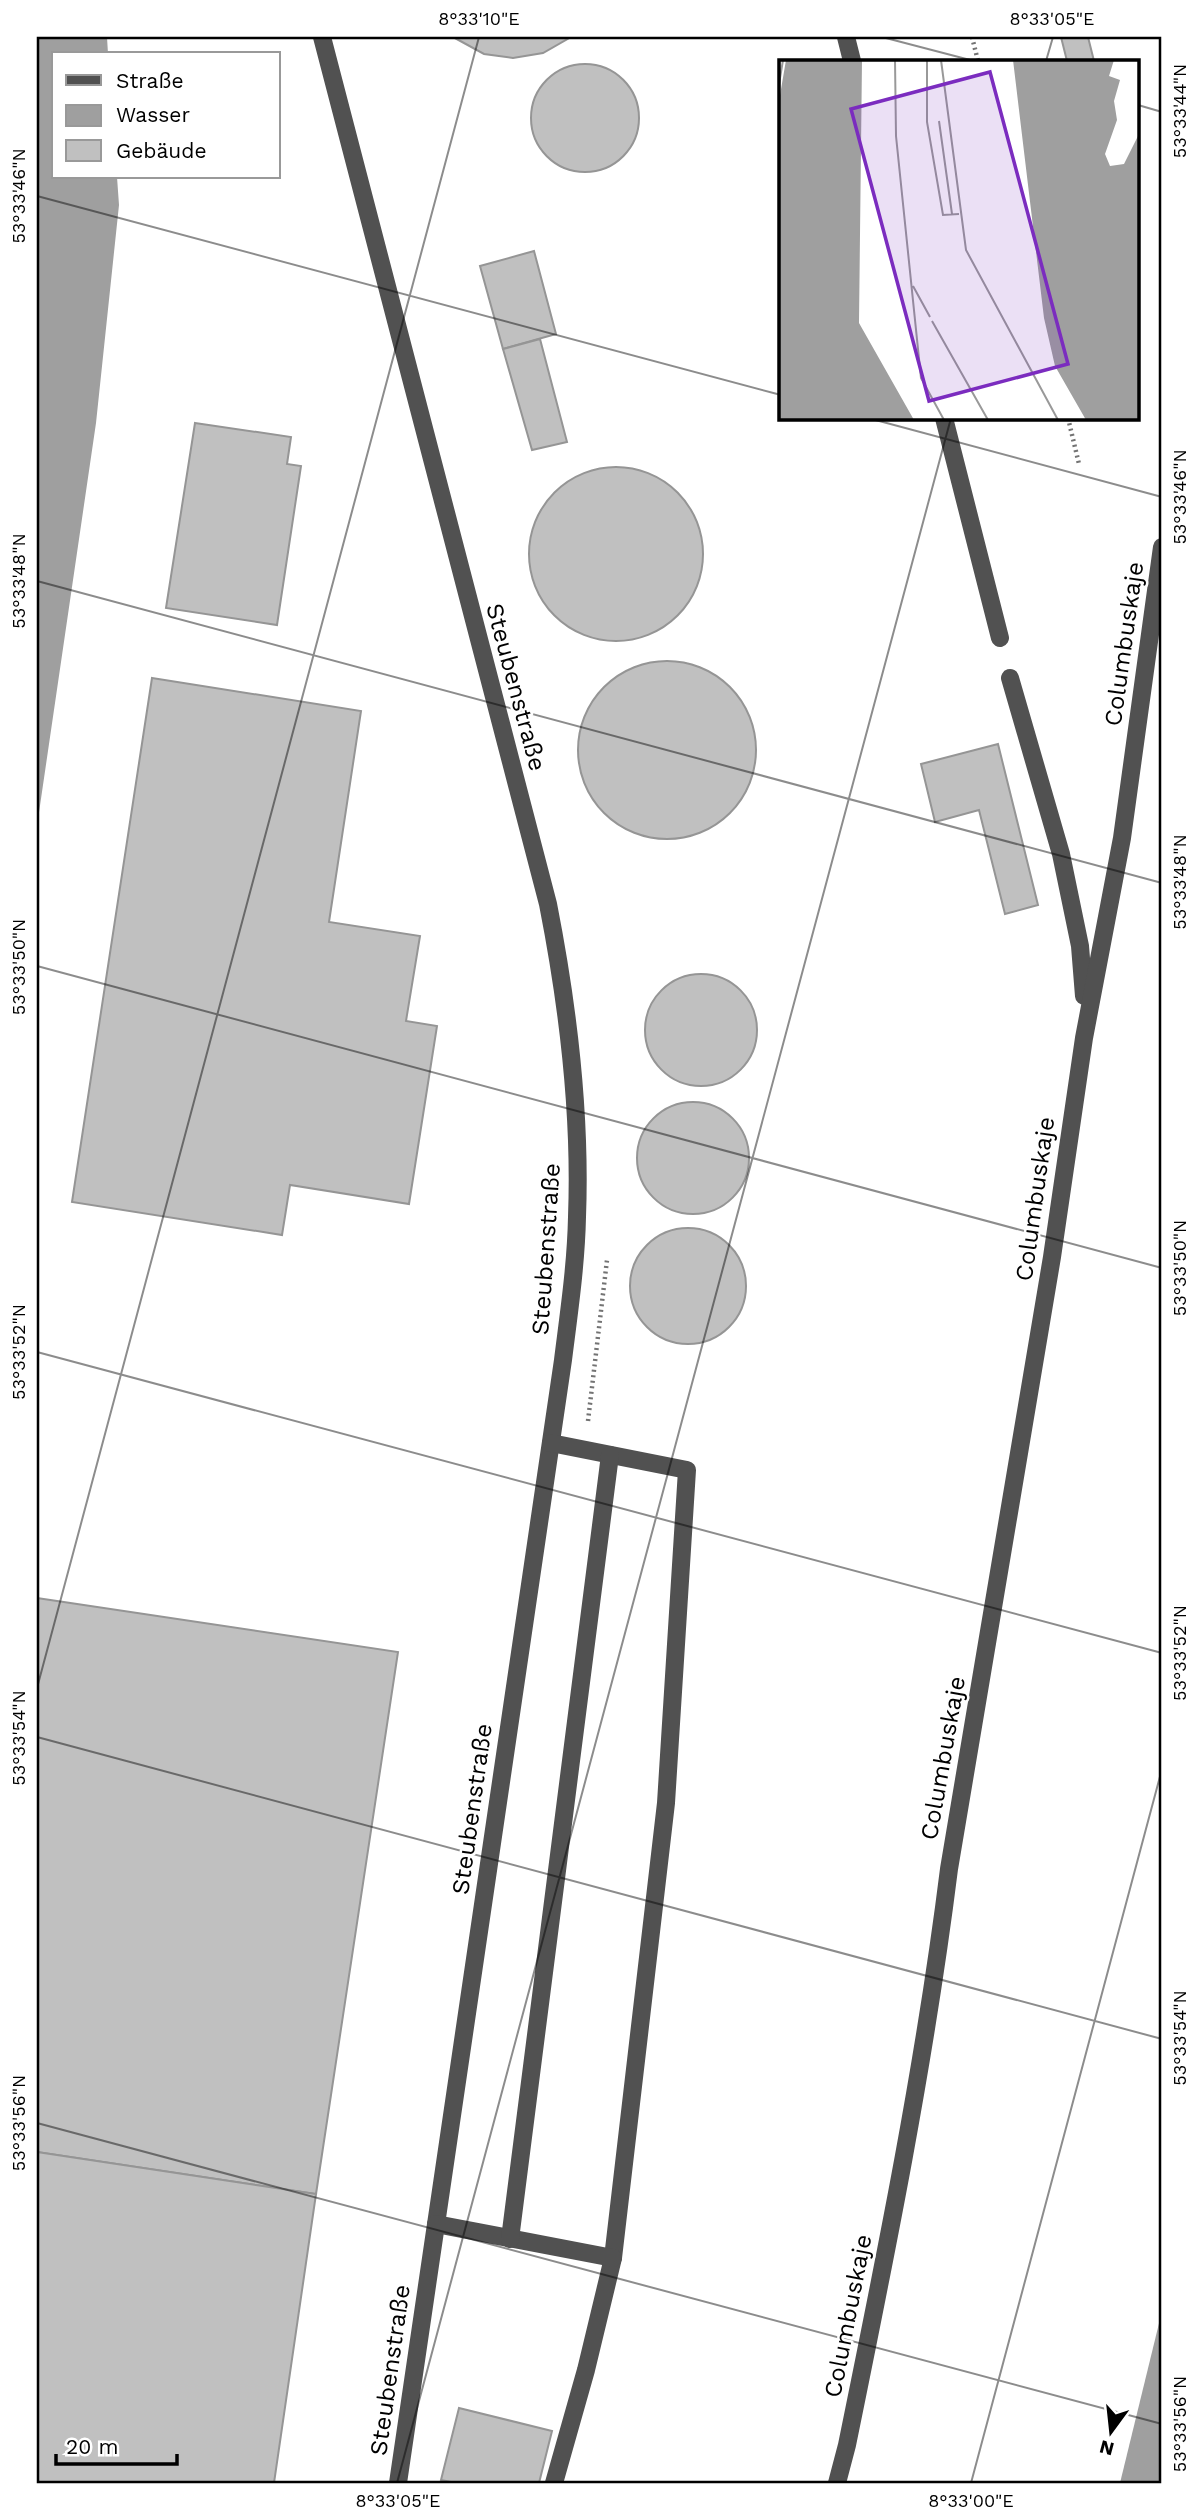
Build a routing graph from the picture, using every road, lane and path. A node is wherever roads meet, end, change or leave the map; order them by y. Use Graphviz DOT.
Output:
graph roads {
  1 [pos="322,37"];
  2 [pos="846,37"];
  3 [pos="972,37"];
  4 [pos="852,60"];
  5 [pos="978,60"];
  6 [pos="945,420"];
  7 [pos="1068,420"];
  8 [pos="1079,464"];
  9 [pos="1162,547"];
  10 [pos="1000,638"];
  11 [pos="1010,678"];
  12 [pos="1084,1038"];
  13 [pos="607,1259"];
  14 [pos="551,1443"];
  15 [pos="584,1450"];
  16 [pos="610,1455"];
  17 [pos="436,2224"];
  18 [pos="510,2239"];
  19 [pos="613,2258"];
  20 [pos="398,2483"];
  21 [pos="554,2483"];
  22 [pos="837,2483"];
  1 -- 14 [label="street, Steubenstraße"];
  2 -- 4 [label="street"];
  3 -- 5 [label="path"];
  6 -- 10 [label="street"];
  7 -- 8 [label="path"];
  9 -- 12 [label="street, Columbuskaje"];
  11 -- 12 [label="street, Columbuskaje"];
  12 -- 22 [label="street, Columbuskaje"];
  13 -- 15 [label="path"];
  14 -- 15 [label="street"];
  14 -- 17 [label="street, Steubenstraße"];
  15 -- 16 [label="street"];
  16 -- 18 [label="street"];
  16 -- 19 [label="street"];
  17 -- 18 [label="street"];
  17 -- 20 [label="street, Steubenstraße"];
  18 -- 19 [label="street"];
  19 -- 21 [label="street"];
}
